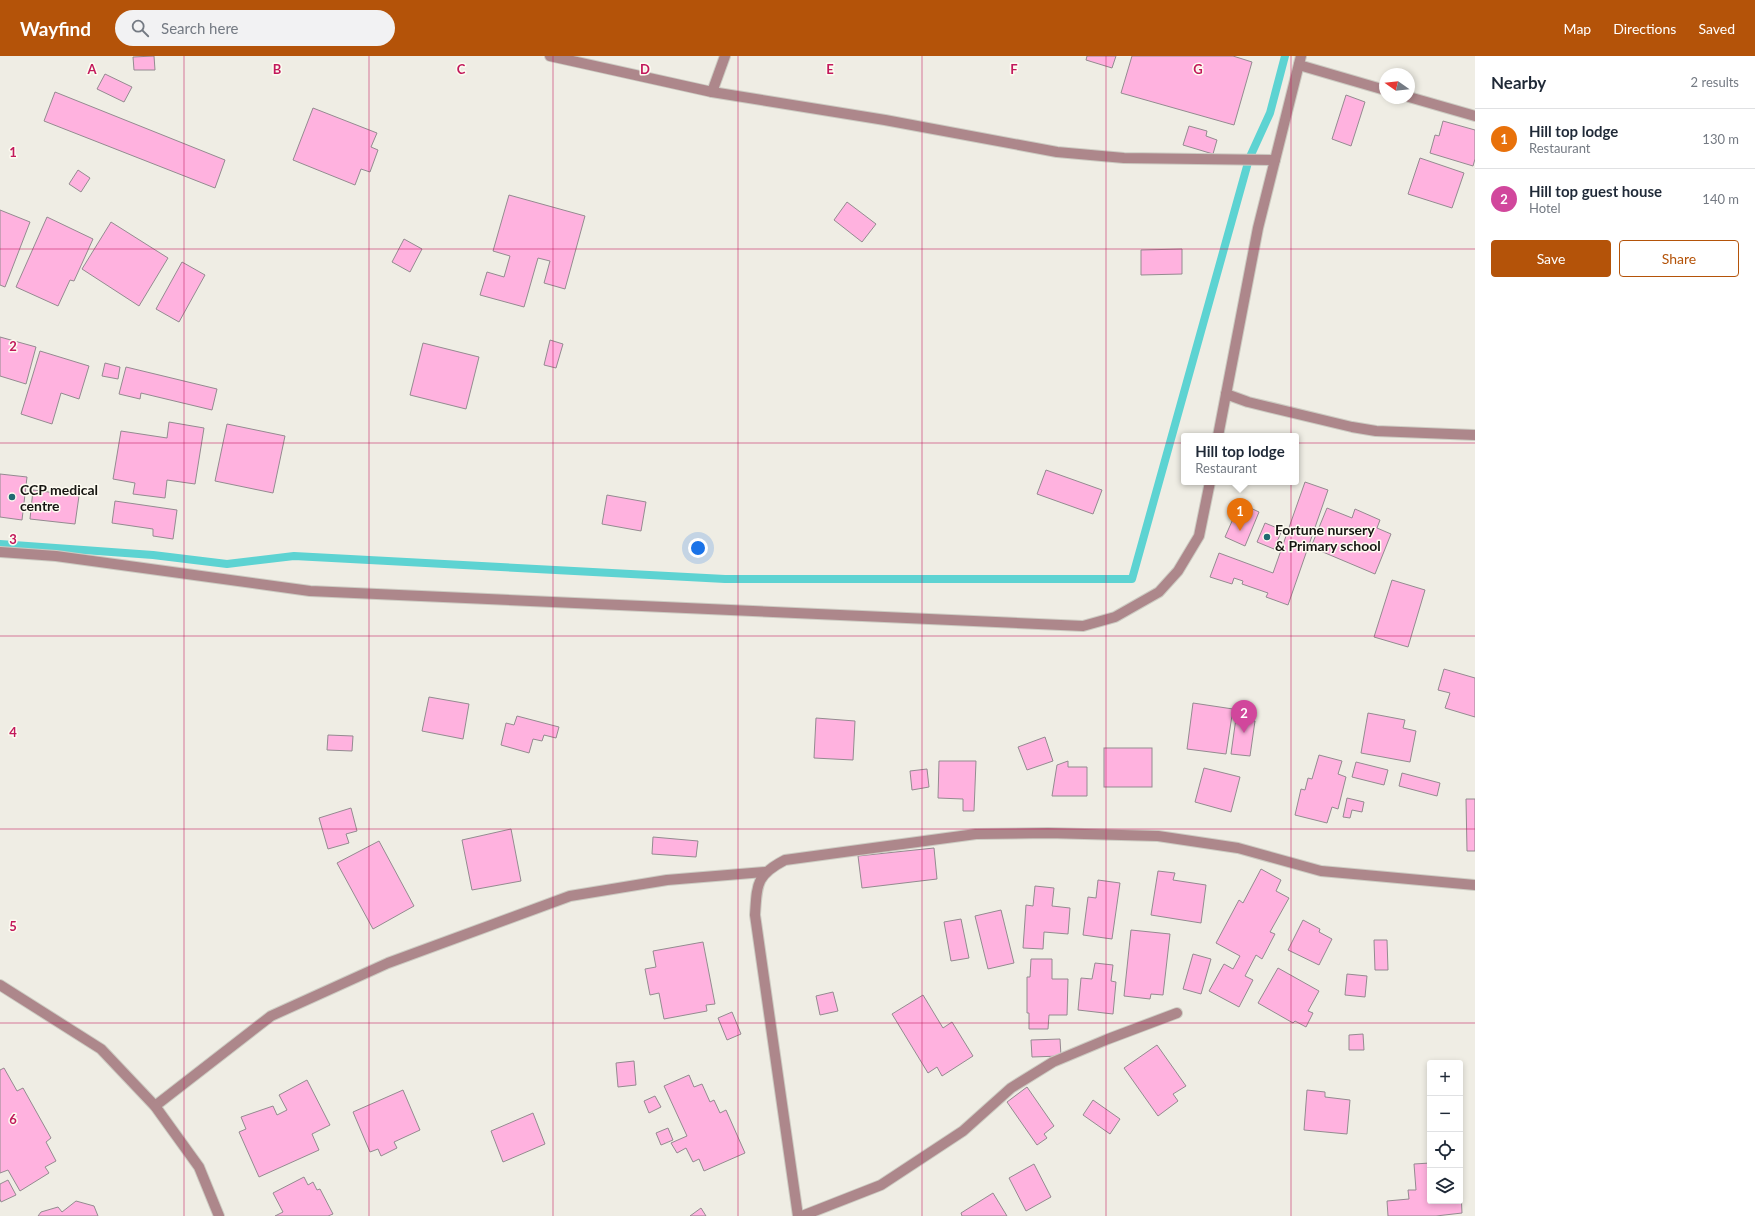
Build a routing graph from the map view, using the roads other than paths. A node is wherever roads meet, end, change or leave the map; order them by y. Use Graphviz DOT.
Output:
graph roads {
  1 [pos="550,56"];
  2 [pos="725,56"];
  3 [pos="1300,60"];
  4 [pos="1379,88"];
  5 [pos="712,92"];
  6 [pos="1415,98"];
  7 [pos="1475,116"];
  8 [pos="1275,160"];
  9 [pos="1226,394"];
  10 [pos="1219,433"];
  11 [pos="1475,435"];
  12 [pos="1209,485"];
  13 [pos="0,552"];
  14 [pos="765,872"];
  15 [pos="1475,886"];
  16 [pos="0,985"];
  17 [pos="1176,1014"];
  18 [pos="155,1106"];
  19 [pos="219,1216"];
  20 [pos="798,1216"];
  21 [pos="802,1216"];
  1 -- 5 [label="street"];
  2 -- 5 [label="street"];
  3 -- 4 [label="street"];
  3 -- 8 [label="street"];
  5 -- 8 [label="street"];
  6 -- 7 [label="street"];
  8 -- 9 [label="street"];
  9 -- 10 [label="street"];
  9 -- 11 [label="street"];
  12 -- 13 [label="street"];
  14 -- 15 [label="street"];
  14 -- 18 [label="street"];
  14 -- 20 [label="street"];
  16 -- 18 [label="street"];
  17 -- 21 [label="street"];
  18 -- 19 [label="street"];
}
